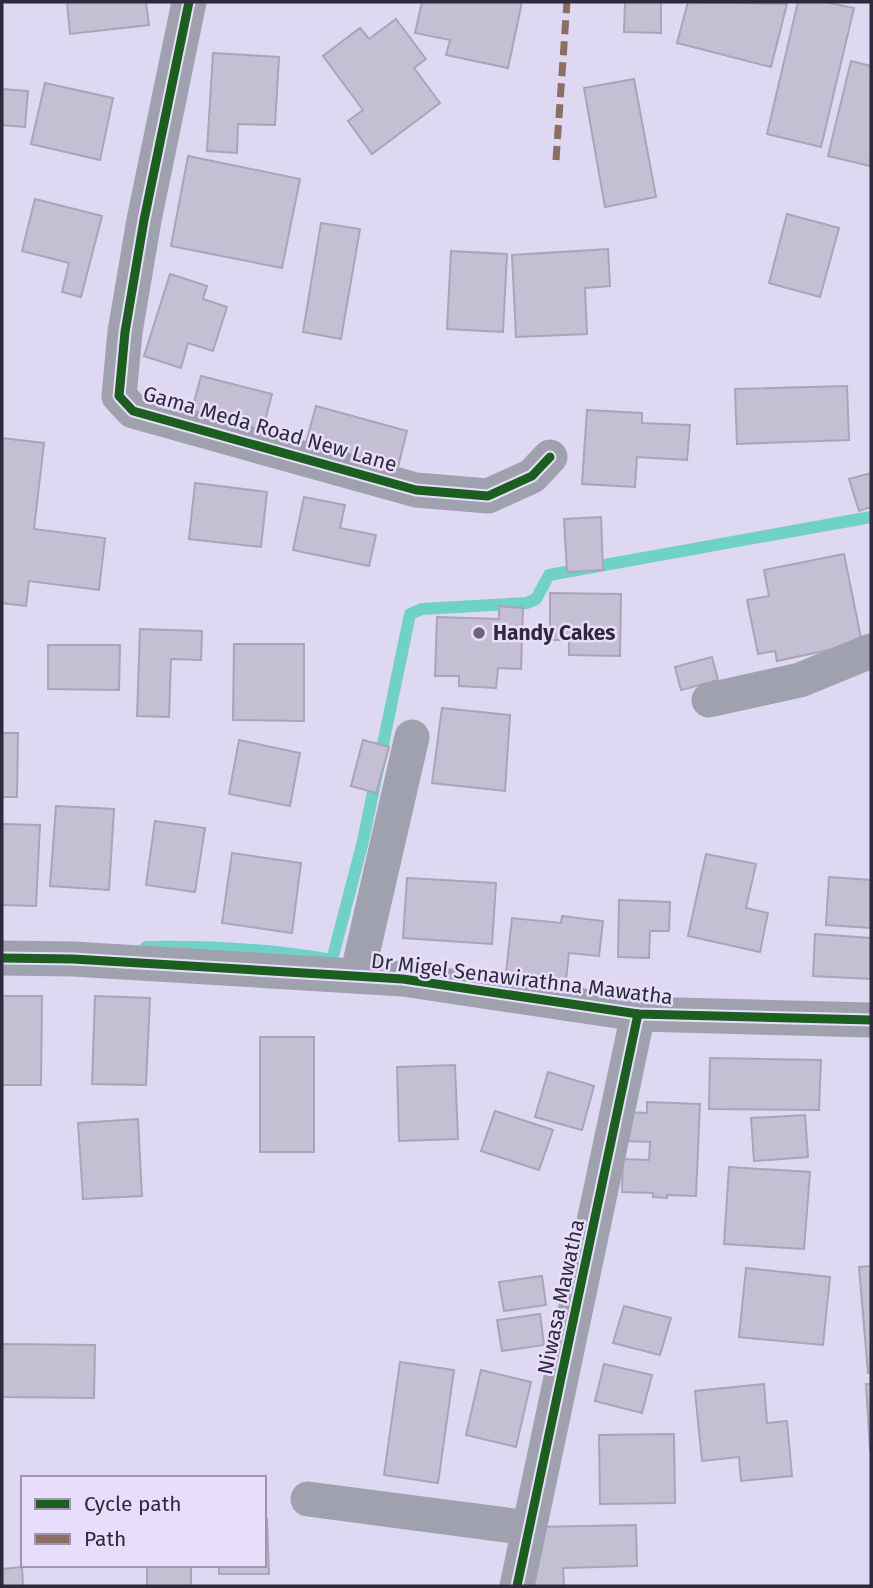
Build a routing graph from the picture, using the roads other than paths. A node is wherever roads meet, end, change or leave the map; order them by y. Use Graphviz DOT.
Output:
graph roads {
  1 [pos="190,2"];
  2 [pos="550,457"];
  3 [pos="871,651"];
  4 [pos="709,700"];
  5 [pos="412,737"];
  6 [pos="2,958"];
  7 [pos="358,976"];
  8 [pos="638,1014"];
  9 [pos="871,1020"];
  10 [pos="309,1499"];
  11 [pos="529,1528"];
  12 [pos="517,1586"];
  1 -- 2 [label="street, Gama Meda Road New Lane"];
  3 -- 4 [label="street"];
  5 -- 7 [label="street"];
  6 -- 7 [label="street, Dr Migel Senawirathna Mawatha"];
  7 -- 8 [label="street, Dr Migel Senawirathna Mawatha"];
  8 -- 9 [label="street, Dr Migel Senawirathna Mawatha"];
  8 -- 11 [label="street, Niwasa Mawatha"];
  10 -- 11 [label="street"];
  11 -- 12 [label="street, Niwasa Mawatha"];
}
